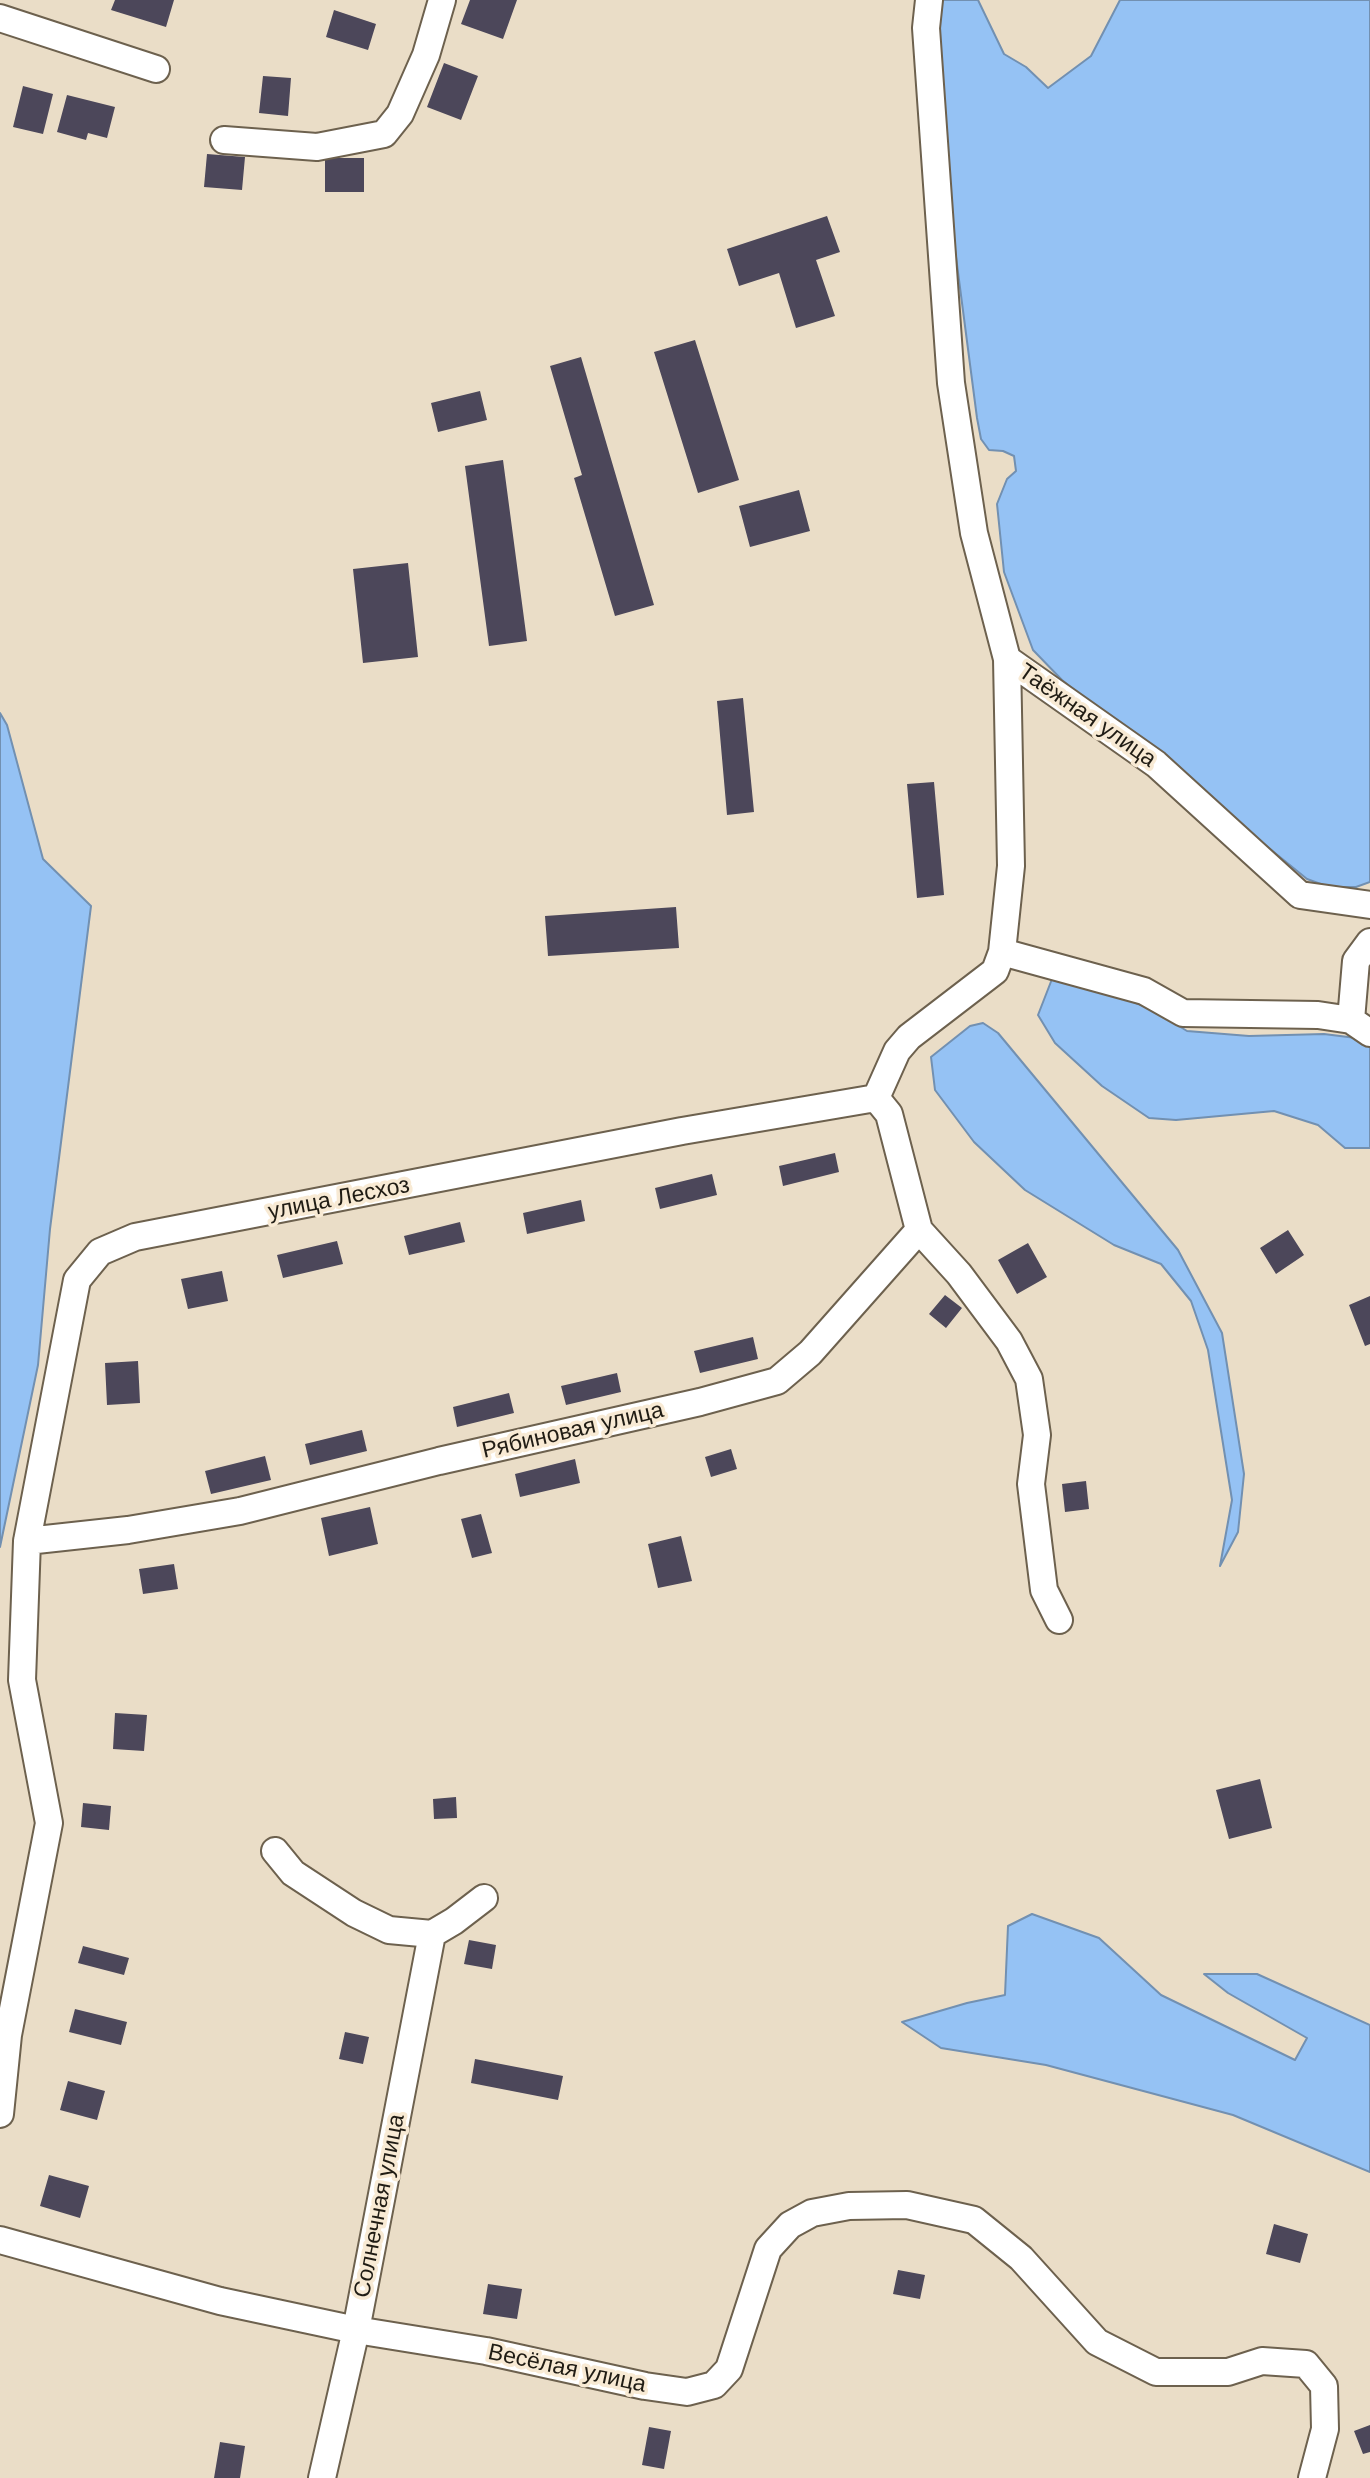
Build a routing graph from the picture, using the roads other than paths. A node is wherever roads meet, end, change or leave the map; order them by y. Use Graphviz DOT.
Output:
graph roads {
  1 [pos="442,0"];
  2 [pos="929,0"];
  3 [pos="0,18"];
  4 [pos="156,69"];
  5 [pos="224,140"];
  6 [pos="1007,659"];
  7 [pos="1370,905"];
  8 [pos="1370,942"];
  9 [pos="1002,952"];
  10 [pos="1361,1027"];
  11 [pos="876,1098"];
  12 [pos="919,1230"];
  13 [pos="27,1541"];
  14 [pos="1059,1620"];
  15 [pos="275,1851"];
  16 [pos="484,1898"];
  17 [pos="432,1934"];
  18 [pos="0,2114"];
  19 [pos="0,2240"];
  20 [pos="356,2330"];
  21 [pos="322,2478"];
  22 [pos="1312,2478"];
  1 -- 5 [label="street"];
  2 -- 6 [label="street"];
  3 -- 4 [label="street"];
  6 -- 7 [label="street, Таёжная улица"];
  6 -- 9 [label="street, Таёжная улица"];
  8 -- 10 [label="street"];
  9 -- 10 [label="street"];
  9 -- 11 [label="street"];
  11 -- 12 [label="street"];
  11 -- 13 [label="street, улица Лесхоз"];
  12 -- 13 [label="street, Рябиновая улица"];
  12 -- 14 [label="street"];
  13 -- 18 [label="street, улица Лесхоз"];
  15 -- 17 [label="street"];
  16 -- 17 [label="street"];
  17 -- 20 [label="street, Солнечная улица"];
  19 -- 20 [label="street, Весёлая улица"];
  20 -- 21 [label="street, Солнечная улица"];
  20 -- 22 [label="street, Весёлая улица"];
}
